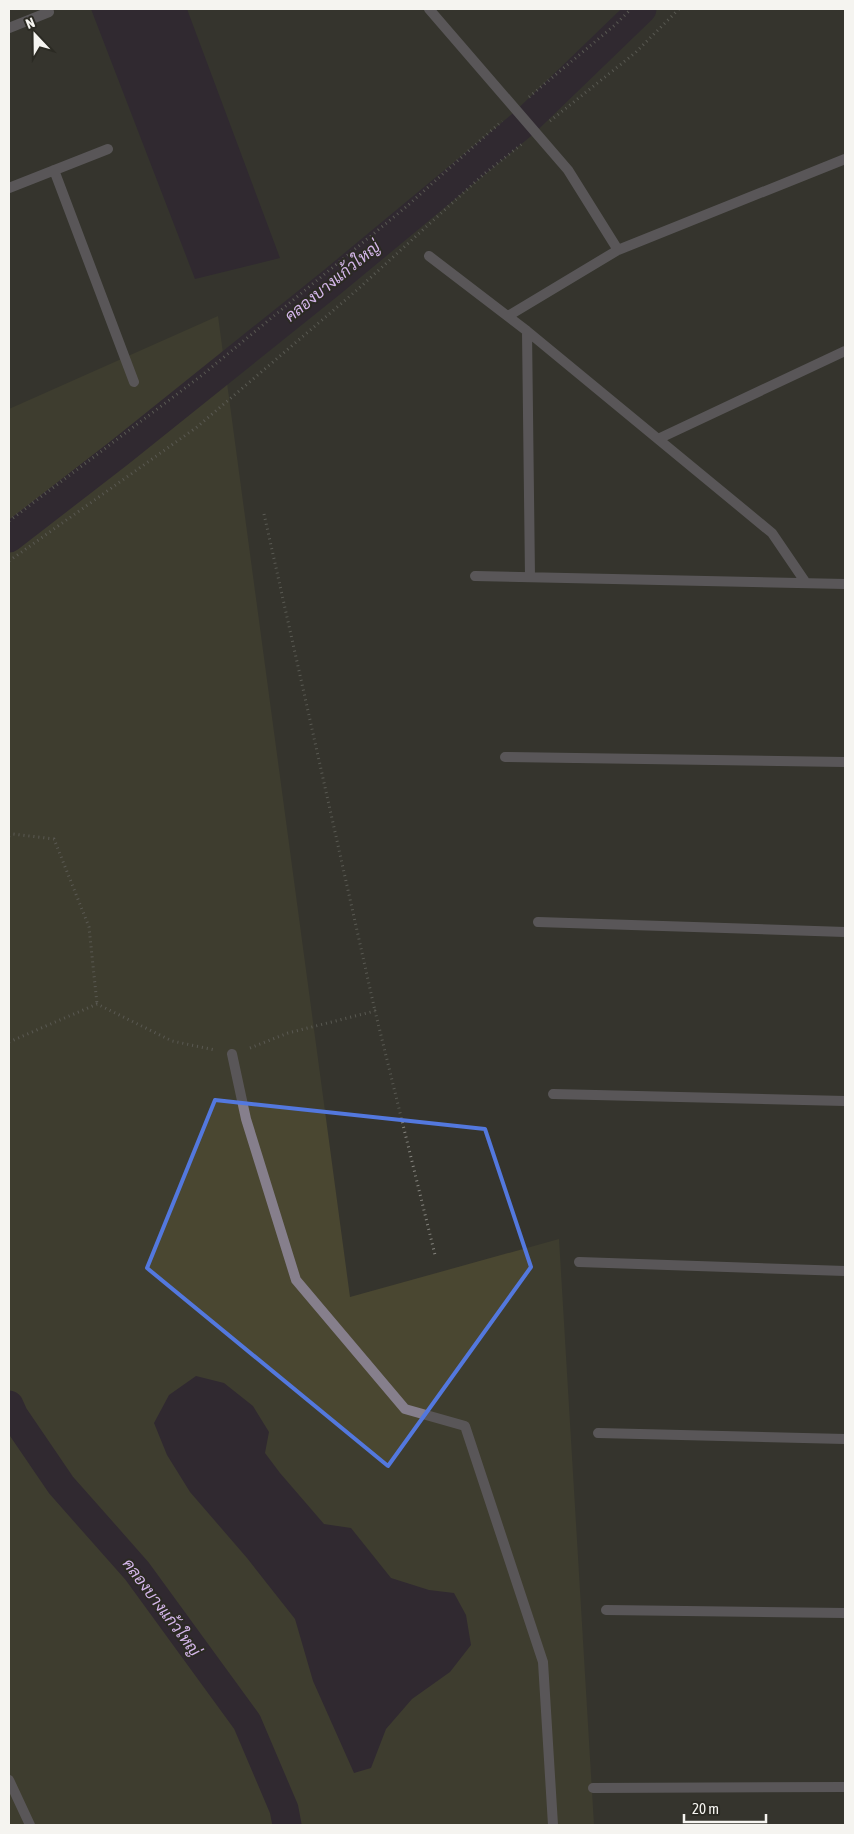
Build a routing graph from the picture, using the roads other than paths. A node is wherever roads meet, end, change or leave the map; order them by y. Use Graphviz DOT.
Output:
graph roads {
  1 [pos="429,9"];
  2 [pos="48,12"];
  3 [pos="9,28"];
  4 [pos="108,149"];
  5 [pos="845,159"];
  6 [pos="54,170"];
  7 [pos="9,188"];
  8 [pos="618,250"];
  9 [pos="428,256"];
  10 [pos="508,316"];
  11 [pos="527,331"];
  12 [pos="845,351"];
  13 [pos="134,382"];
  14 [pos="658,439"];
  15 [pos="475,576"];
  16 [pos="530,577"];
  17 [pos="806,583"];
  18 [pos="845,584"];
  19 [pos="506,757"];
  20 [pos="845,762"];
  21 [pos="538,922"];
  22 [pos="845,932"];
  23 [pos="232,1054"];
  24 [pos="553,1094"];
  25 [pos="845,1101"];
  26 [pos="579,1262"];
  27 [pos="845,1271"];
  28 [pos="598,1433"];
  29 [pos="845,1439"];
  30 [pos="606,1610"];
  31 [pos="845,1613"];
  32 [pos="10,1785"];
  33 [pos="845,1787"];
  34 [pos="593,1788"];
  35 [pos="30,1825"];
  36 [pos="553,1825"];
  1 -- 8 [label="street"];
  2 -- 3 [label="street"];
  4 -- 6 [label="street"];
  5 -- 8 [label="street"];
  6 -- 7 [label="street"];
  6 -- 13 [label="street"];
  8 -- 10 [label="street"];
  9 -- 10 [label="street"];
  10 -- 11 [label="street"];
  11 -- 14 [label="street"];
  11 -- 16 [label="street"];
  12 -- 14 [label="street"];
  14 -- 17 [label="street"];
  15 -- 16 [label="street"];
  16 -- 17 [label="street"];
  17 -- 18 [label="street"];
  19 -- 20 [label="street"];
  21 -- 22 [label="street"];
  23 -- 36 [label="street"];
  24 -- 25 [label="street"];
  26 -- 27 [label="street"];
  28 -- 29 [label="street"];
  30 -- 31 [label="street"];
  32 -- 35 [label="street"];
  33 -- 34 [label="street"];
}
